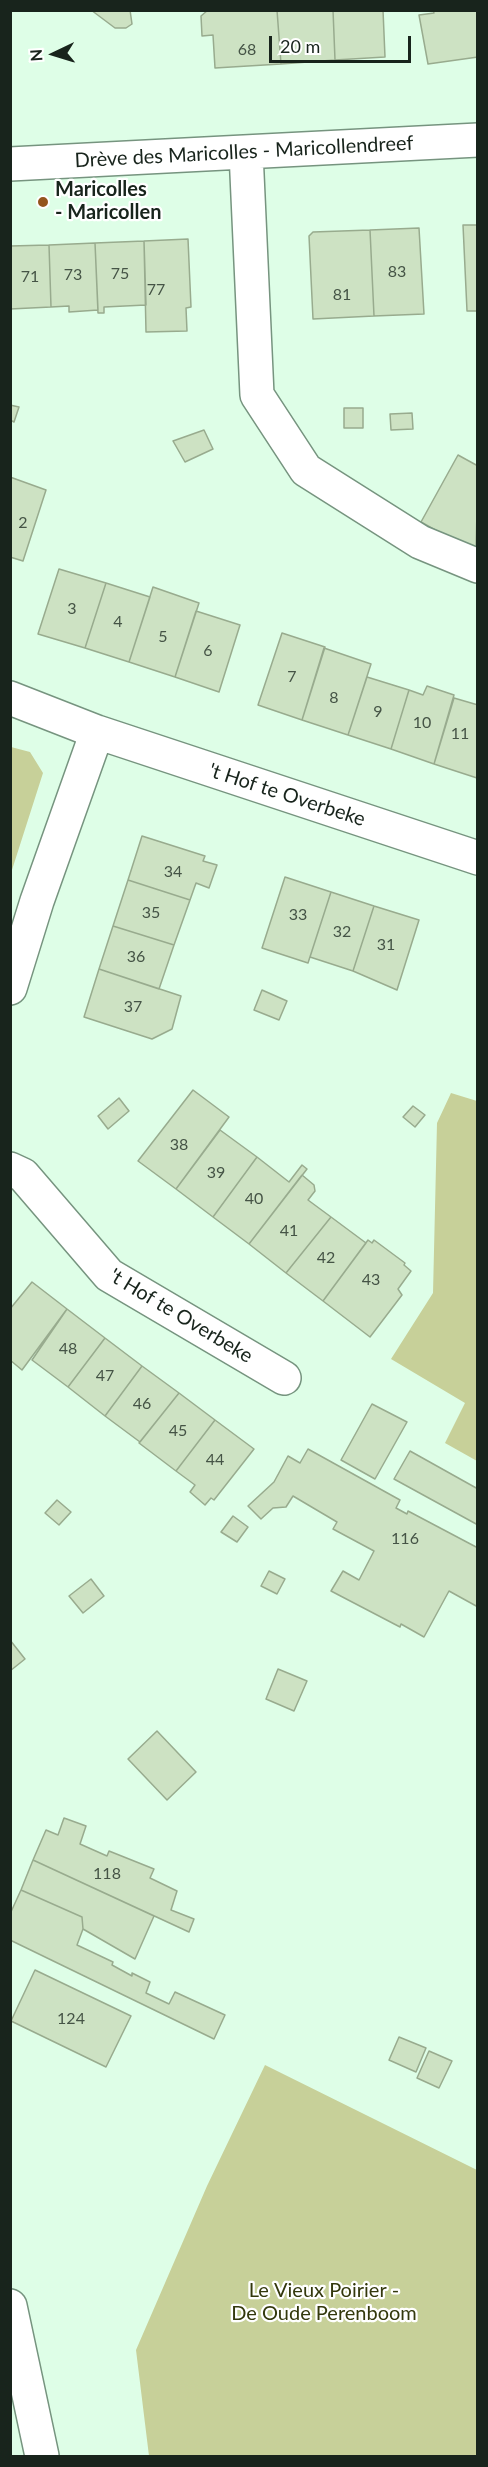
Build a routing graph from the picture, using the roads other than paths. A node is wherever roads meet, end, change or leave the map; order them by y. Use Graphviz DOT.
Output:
graph roads {
  1 [pos="477,140"];
  2 [pos="246,152"];
  3 [pos="10,164"];
  4 [pos="477,566"];
  5 [pos="10,698"];
  6 [pos="97,732"];
  7 [pos="477,858"];
  8 [pos="10,988"];
  9 [pos="10,1169"];
  10 [pos="284,1378"];
  11 [pos="10,2306"];
  12 [pos="42,2457"];
  1 -- 2 [label="street, Drève des Maricolles - Maricollendreef"];
  2 -- 3 [label="street, Drève des Maricolles - Maricollendreef"];
  2 -- 4 [label="street"];
  5 -- 6 [label="street, 't Hof te Overbeke"];
  6 -- 7 [label="street, 't Hof te Overbeke"];
  6 -- 8 [label="street"];
  9 -- 10 [label="street, 't Hof te Overbeke"];
  11 -- 12 [label="street"];
}
